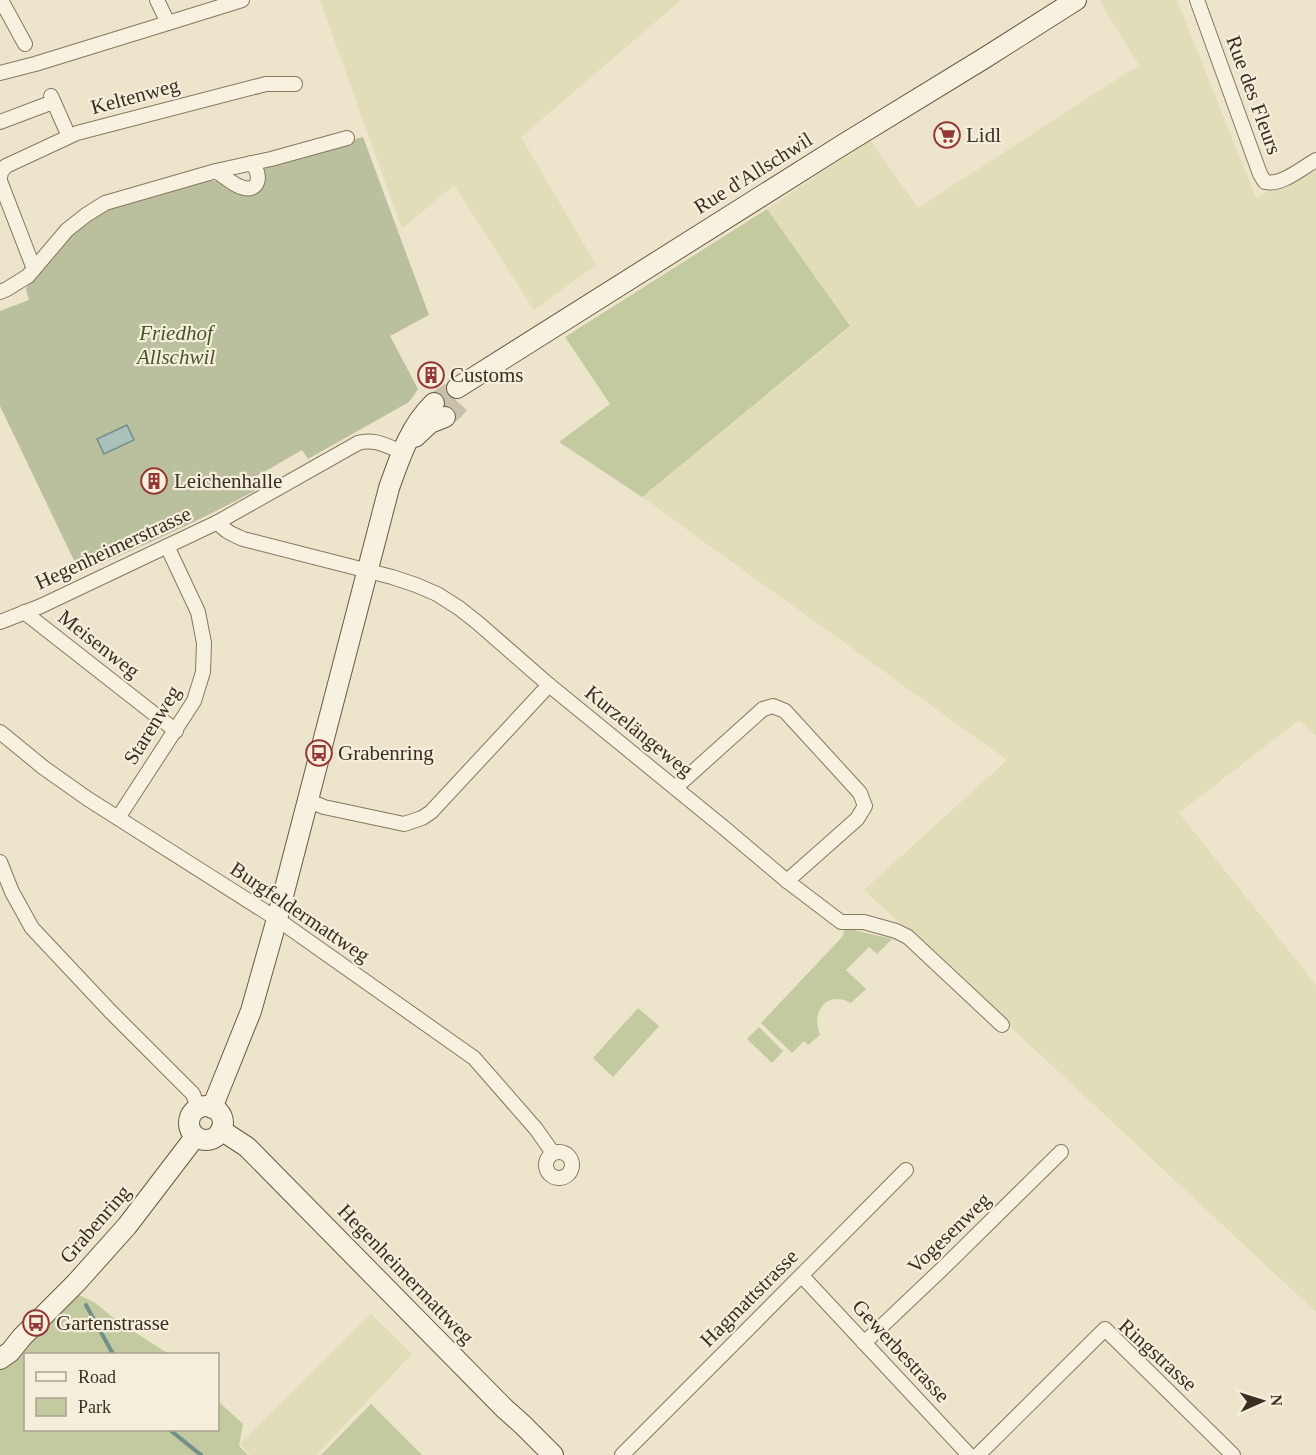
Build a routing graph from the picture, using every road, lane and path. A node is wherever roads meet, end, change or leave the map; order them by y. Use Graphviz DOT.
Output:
graph roads {
  1 [pos="1,0"];
  2 [pos="158,0"];
  3 [pos="242,0"];
  4 [pos="1197,0"];
  5 [pos="1066,3"];
  6 [pos="168,23"];
  7 [pos="25,44"];
  8 [pos="0,73"];
  9 [pos="295,84"];
  10 [pos="0,122"];
  11 [pos="67,132"];
  12 [pos="347,138"];
  13 [pos="1316,160"];
  14 [pos="251,164"];
  15 [pos="216,171"];
  16 [pos="0,180"];
  17 [pos="34,269"];
  18 [pos="0,292"];
  19 [pos="464,388"];
  20 [pos="439,410"];
  21 [pos="402,452"];
  22 [pos="218,522"];
  23 [pos="167,546"];
  24 [pos="367,571"];
  25 [pos="24,612"];
  26 [pos="0,621"];
  27 [pos="549,685"];
  28 [pos="176,731"];
  29 [pos="0,732"];
  30 [pos="675,788"];
  31 [pos="307,800"];
  32 [pos="118,818"];
  33 [pos="0,862"];
  34 [pos="786,882"];
  35 [pos="277,919"];
  36 [pos="1002,1025"];
  37 [pos="205,1108"];
  38 [pos="222,1130"];
  39 [pos="195,1137"];
  40 [pos="1061,1152"];
  41 [pos="553,1153"];
  42 [pos="906,1170"];
  43 [pos="802,1276"];
  44 [pos="22,1336"];
  45 [pos="0,1341"];
  46 [pos="864,1343"];
  47 [pos="0,1359"];
  48 [pos="553,1455"];
  49 [pos="621,1455"];
  50 [pos="969,1455"];
  51 [pos="978,1455"];
  52 [pos="1233,1455"];
  1 -- 7 [label="street"];
  2 -- 6 [label="street"];
  3 -- 6 [label="street"];
  4 -- 13 [label="street, Rue des Fleurs"];
  5 -- 19 [label="main road, Rue d'Allschwil"];
  6 -- 8 [label="street"];
  9 -- 16 [label="street, Keltenweg"];
  10 -- 11 [label="street"];
  12 -- 14 [label="street"];
  14 -- 15 [label="street"];
  14 -- 15 [label="street"];
  15 -- 17 [label="street"];
  16 -- 17 [label="street, Keltenweg"];
  17 -- 18 [label="street"];
  20 -- 21 [label="main road"];
  21 -- 22 [label="street, Hegenheimerstrasse"];
  21 -- 24 [label="main road"];
  22 -- 23 [label="street, Hegenheimerstrasse"];
  22 -- 24 [label="street, Kurzelängeweg"];
  23 -- 25 [label="street, Hegenheimerstrasse"];
  23 -- 28 [label="street, Starenweg"];
  24 -- 27 [label="street, Kurzelängeweg"];
  24 -- 31 [label="main road"];
  25 -- 26 [label="street, Hegenheimerstrasse"];
  25 -- 28 [label="street, Meisenweg"];
  27 -- 30 [label="street, Kurzelängeweg"];
  27 -- 31 [label="street"];
  28 -- 32 [label="street, Starenweg"];
  29 -- 32 [label="street, Burgfeldermattweg"];
  30 -- 34 [label="street, Kurzelängeweg"];
  30 -- 34 [label="street"];
  31 -- 35 [label="main road"];
  32 -- 35 [label="street, Burgfeldermattweg"];
  33 -- 37 [label="street"];
  34 -- 36 [label="street, Kurzelängeweg"];
  35 -- 37 [label="main road"];
  35 -- 41 [label="street, Burgfeldermattweg"];
  37 -- 38 [label="main road"];
  37 -- 39 [label="main road"];
  38 -- 39 [label="main road"];
  38 -- 48 [label="main road, Hegenheimermattweg"];
  39 -- 44 [label="main road, Grabenring"];
  40 -- 46 [label="street, Vogesenweg"];
  42 -- 43 [label="street, Hagmattstrasse"];
  43 -- 46 [label="street, Gewerbestrasse"];
  43 -- 49 [label="street, Hagmattstrasse"];
  44 -- 45 [label="main road"];
  44 -- 47 [label="main road, Grabenring"];
  46 -- 50 [label="street, Gewerbestrasse"];
  51 -- 52 [label="street, Ringstrasse"];
}
